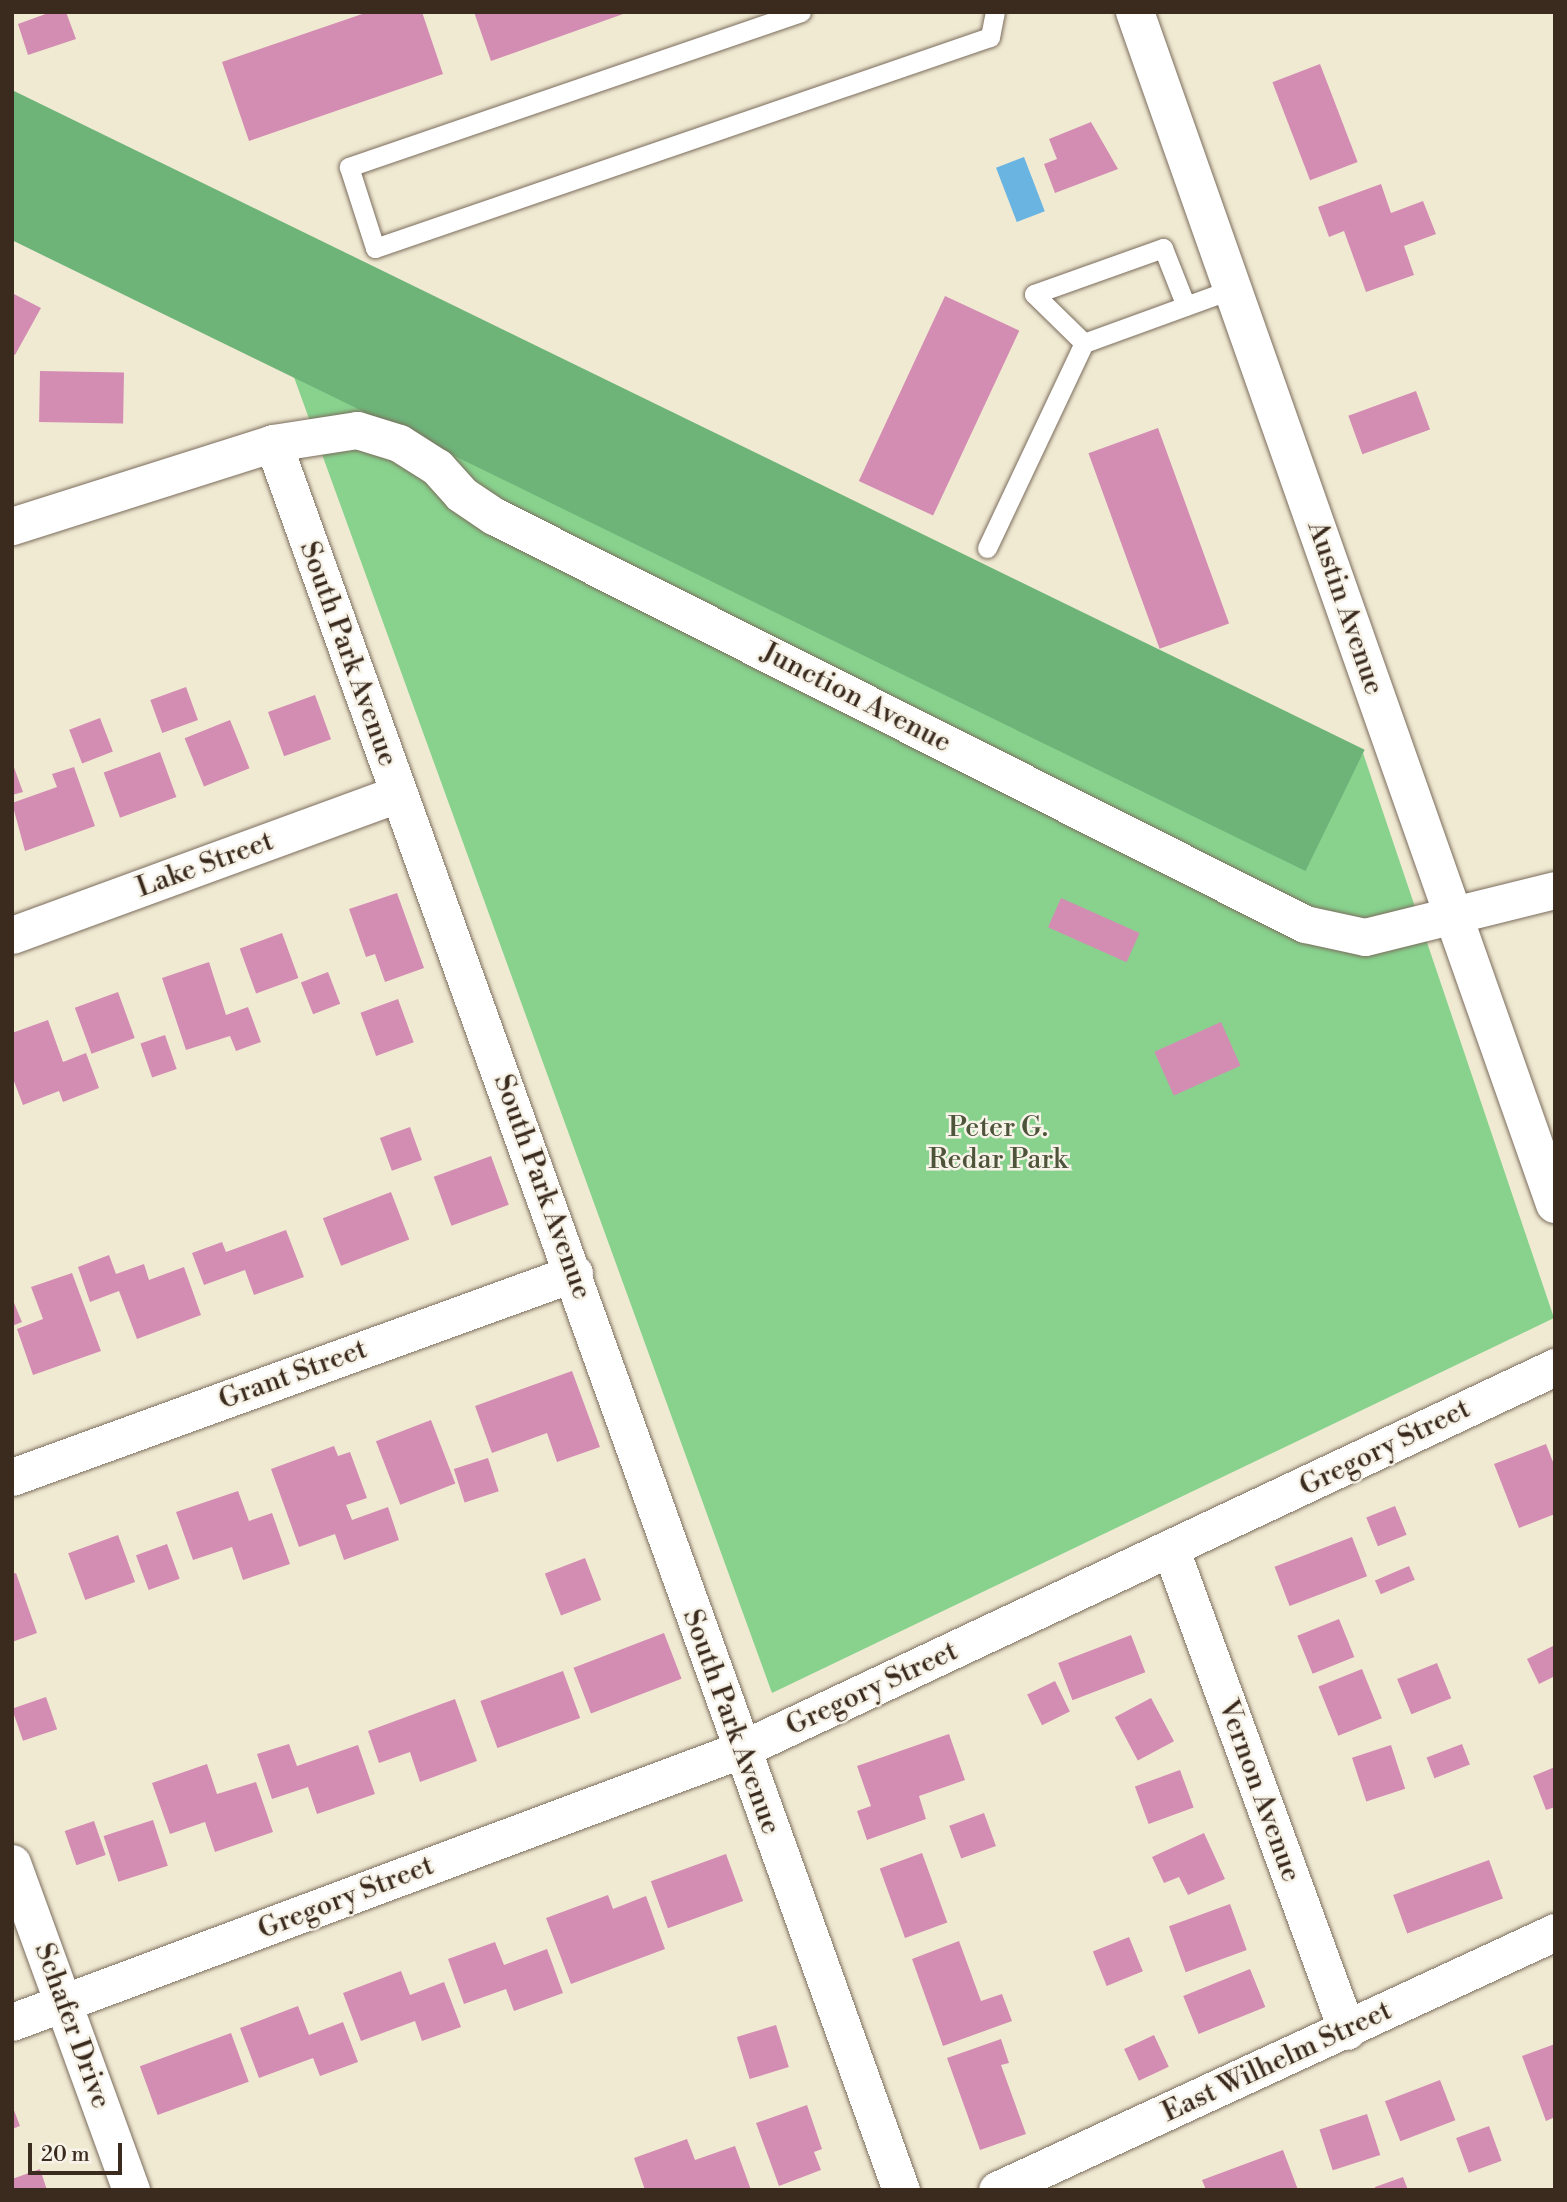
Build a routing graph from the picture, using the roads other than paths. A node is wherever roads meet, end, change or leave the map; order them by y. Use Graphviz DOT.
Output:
graph roads {
  1 [pos="801,12"];
  2 [pos="995,12"];
  3 [pos="1135,12"];
  4 [pos="1232,289"];
  5 [pos="1186,306"];
  6 [pos="1084,343"];
  7 [pos="273,443"];
  8 [pos="12,526"];
  9 [pos="987,548"];
  10 [pos="398,794"];
  11 [pos="1555,890"];
  12 [pos="1454,916"];
  13 [pos="12,935"];
  14 [pos="1555,1204"];
  15 [pos="574,1273"];
  16 [pos="1555,1367"];
  17 [pos="12,1477"];
  18 [pos="1171,1550"];
  19 [pos="740,1750"];
  20 [pos="12,1863"];
  21 [pos="1555,1932"];
  22 [pos="64,2004"];
  23 [pos="12,2022"];
  24 [pos="1346,2031"];
  25 [pos="131,2190"];
  26 [pos="901,2190"];
  27 [pos="997,2190"];
  1 -- 2 [label="lane"];
  3 -- 4 [label="street, Austin Avenue"];
  4 -- 5 [label="lane"];
  4 -- 12 [label="street, Austin Avenue"];
  5 -- 6 [label="lane"];
  5 -- 6 [label="lane"];
  6 -- 9 [label="lane"];
  7 -- 8 [label="street"];
  7 -- 10 [label="street, South Park Avenue"];
  7 -- 12 [label="street, Junction Avenue"];
  10 -- 13 [label="street, Lake Street"];
  10 -- 15 [label="street, South Park Avenue"];
  11 -- 12 [label="street, Junction Avenue"];
  12 -- 14 [label="street, Austin Avenue"];
  15 -- 17 [label="street, Grant Street"];
  15 -- 19 [label="street, South Park Avenue"];
  16 -- 18 [label="street, Gregory Street"];
  18 -- 19 [label="street, Gregory Street"];
  18 -- 24 [label="street, Vernon Avenue"];
  19 -- 22 [label="street, Gregory Street"];
  19 -- 26 [label="street, South Park Avenue"];
  20 -- 22 [label="street, Schafer Drive"];
  21 -- 24 [label="street, East Wilhelm Street"];
  22 -- 23 [label="street, Gregory Street"];
  22 -- 25 [label="street, Schafer Drive"];
  24 -- 27 [label="street, East Wilhelm Street"];
}
